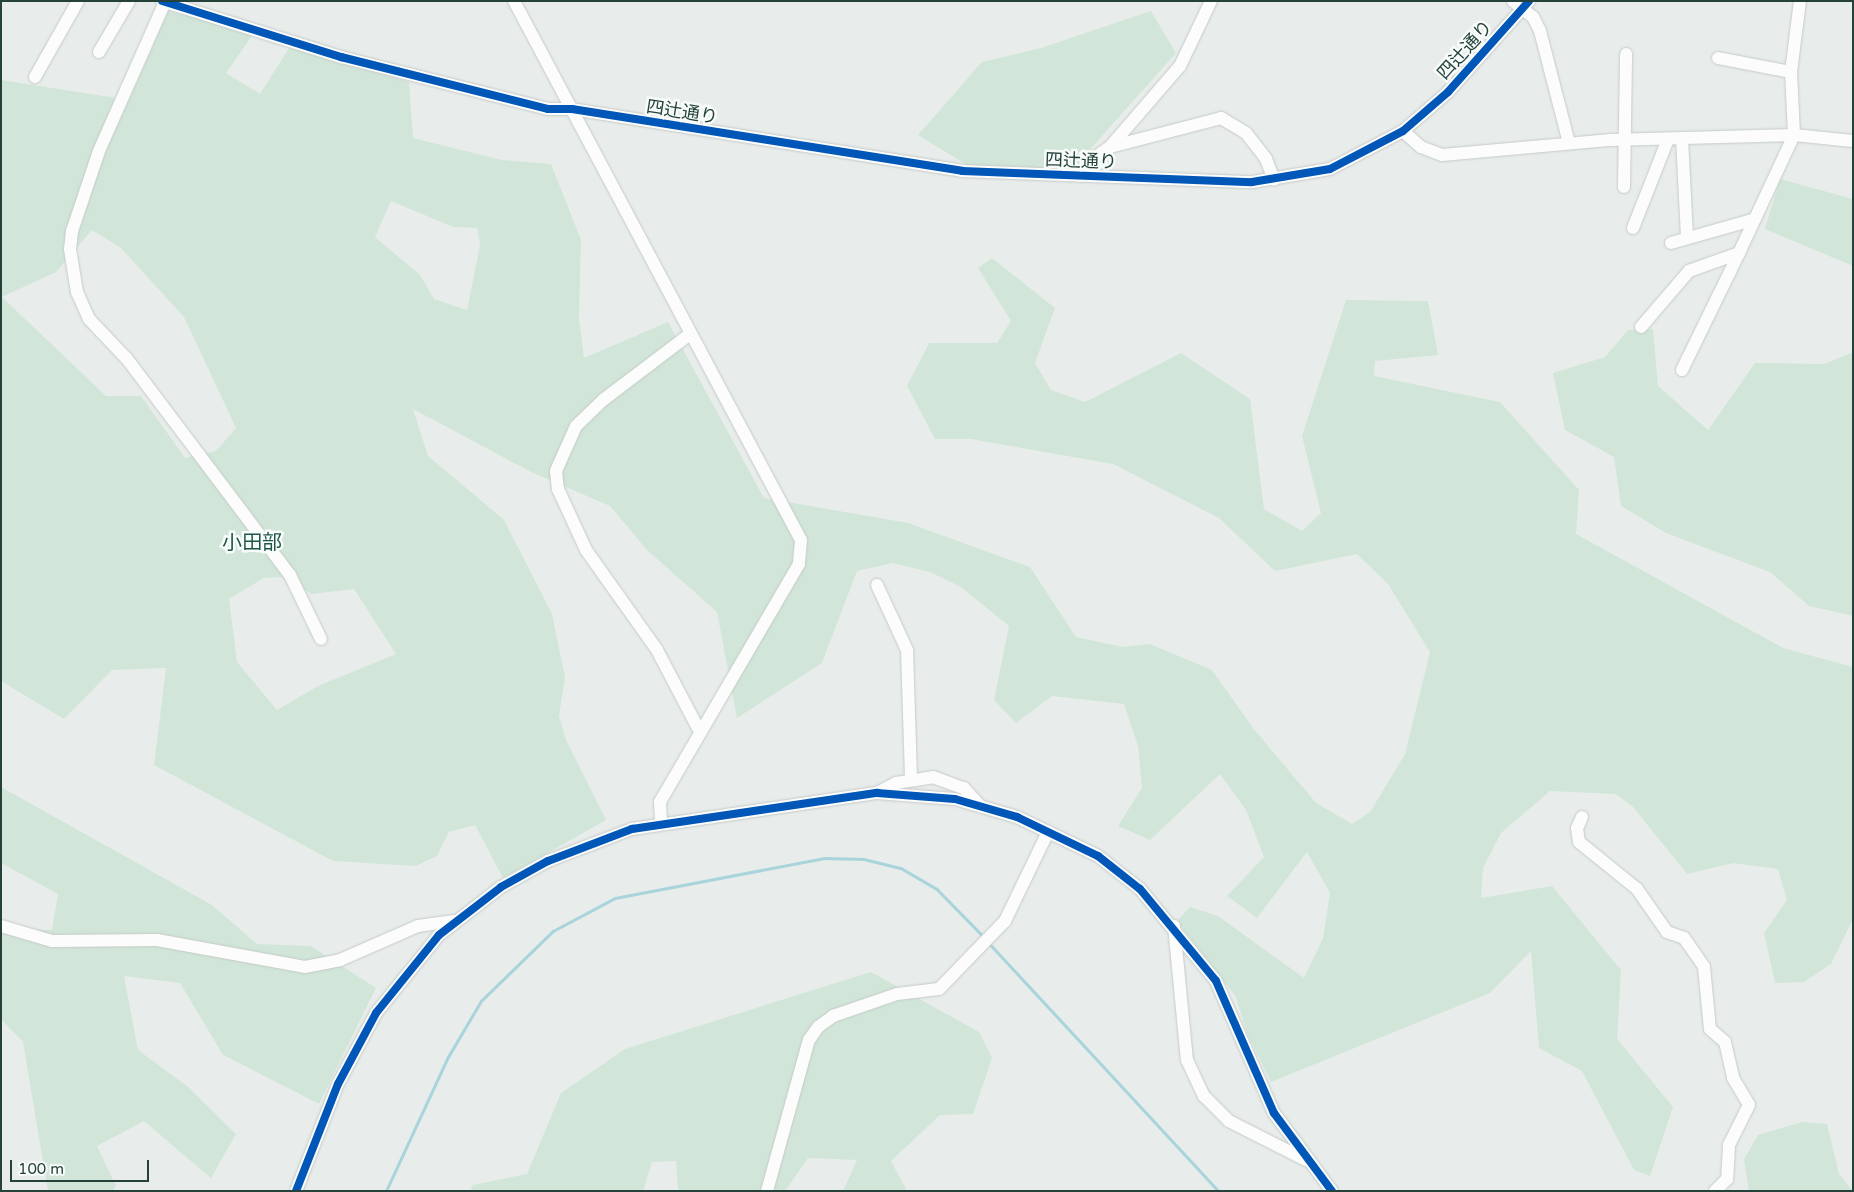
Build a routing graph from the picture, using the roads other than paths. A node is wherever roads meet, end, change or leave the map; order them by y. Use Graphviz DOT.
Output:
graph roads {
  1 [pos="78,1"];
  2 [pos="129,1"];
  3 [pos="514,1"];
  4 [pos="1211,1"];
  5 [pos="1800,1"];
  6 [pos="163,2"];
  7 [pos="1521,4"];
  8 [pos="99,52"];
  9 [pos="1626,54"];
  10 [pos="1718,58"];
  11 [pos="1791,72"];
  12 [pos="35,76"];
  13 [pos="572,109"];
  14 [pos="1404,131"];
  15 [pos="1794,135"];
  16 [pos="1668,138"];
  17 [pos="1682,138"];
  18 [pos="1625,140"];
  19 [pos="1853,141"];
  20 [pos="1569,143"];
  21 [pos="1110,147"];
  22 [pos="1080,176"];
  23 [pos="1274,180"];
  24 [pos="1624,188"];
  25 [pos="1755,220"];
  26 [pos="1633,228"];
  27 [pos="1687,238"];
  28 [pos="1671,243"];
  29 [pos="1739,253"];
  30 [pos="1641,327"];
  31 [pos="690,334"];
  32 [pos="1682,370"];
  33 [pos="877,584"];
  34 [pos="321,639"];
  35 [pos="700,732"];
  36 [pos="911,780"];
  37 [pos="877,793"];
  38 [pos="980,806"];
  39 [pos="1582,818"];
  40 [pos="661,824"];
  41 [pos="1048,832"];
  42 [pos="454,921"];
  43 [pos="1,926"];
  44 [pos="1174,926"];
  45 [pos="1308,1161"];
  46 [pos="296,1191"];
  47 [pos="767,1191"];
  48 [pos="1332,1191"];
  49 [pos="1716,1191"];
  1 -- 12 [label="street"];
  2 -- 8 [label="street"];
  3 -- 13 [label="street"];
  4 -- 21 [label="street"];
  5 -- 11 [label="street"];
  6 -- 13 [label="street, 四辻通り"];
  6 -- 34 [label="street"];
  7 -- 14 [label="street, 四辻通り"];
  7 -- 20 [label="street"];
  9 -- 18 [label="street"];
  10 -- 11 [label="street"];
  11 -- 15 [label="street"];
  13 -- 22 [label="street, 四辻通り"];
  13 -- 31 [label="street"];
  14 -- 20 [label="street"];
  14 -- 23 [label="street, 四辻通り"];
  15 -- 17 [label="street"];
  15 -- 19 [label="street"];
  15 -- 25 [label="street"];
  16 -- 17 [label="street"];
  16 -- 18 [label="street"];
  16 -- 26 [label="street"];
  17 -- 27 [label="street"];
  18 -- 20 [label="street"];
  18 -- 24 [label="street"];
  21 -- 22 [label="street"];
  21 -- 23 [label="street"];
  22 -- 23 [label="street, 四辻通り"];
  25 -- 27 [label="street"];
  25 -- 29 [label="street"];
  27 -- 28 [label="street"];
  29 -- 30 [label="street"];
  29 -- 32 [label="street"];
  31 -- 35 [label="street"];
  31 -- 35 [label="street"];
  33 -- 36 [label="street"];
  35 -- 40 [label="street"];
  36 -- 37 [label="street"];
  36 -- 38 [label="street"];
  37 -- 38 [label="street"];
  37 -- 40 [label="street"];
  38 -- 41 [label="street"];
  39 -- 49 [label="street"];
  40 -- 42 [label="street"];
  41 -- 44 [label="street"];
  41 -- 47 [label="street"];
  42 -- 43 [label="street"];
  42 -- 46 [label="street"];
  44 -- 45 [label="street"];
  44 -- 45 [label="street"];
  45 -- 48 [label="street"];
}
